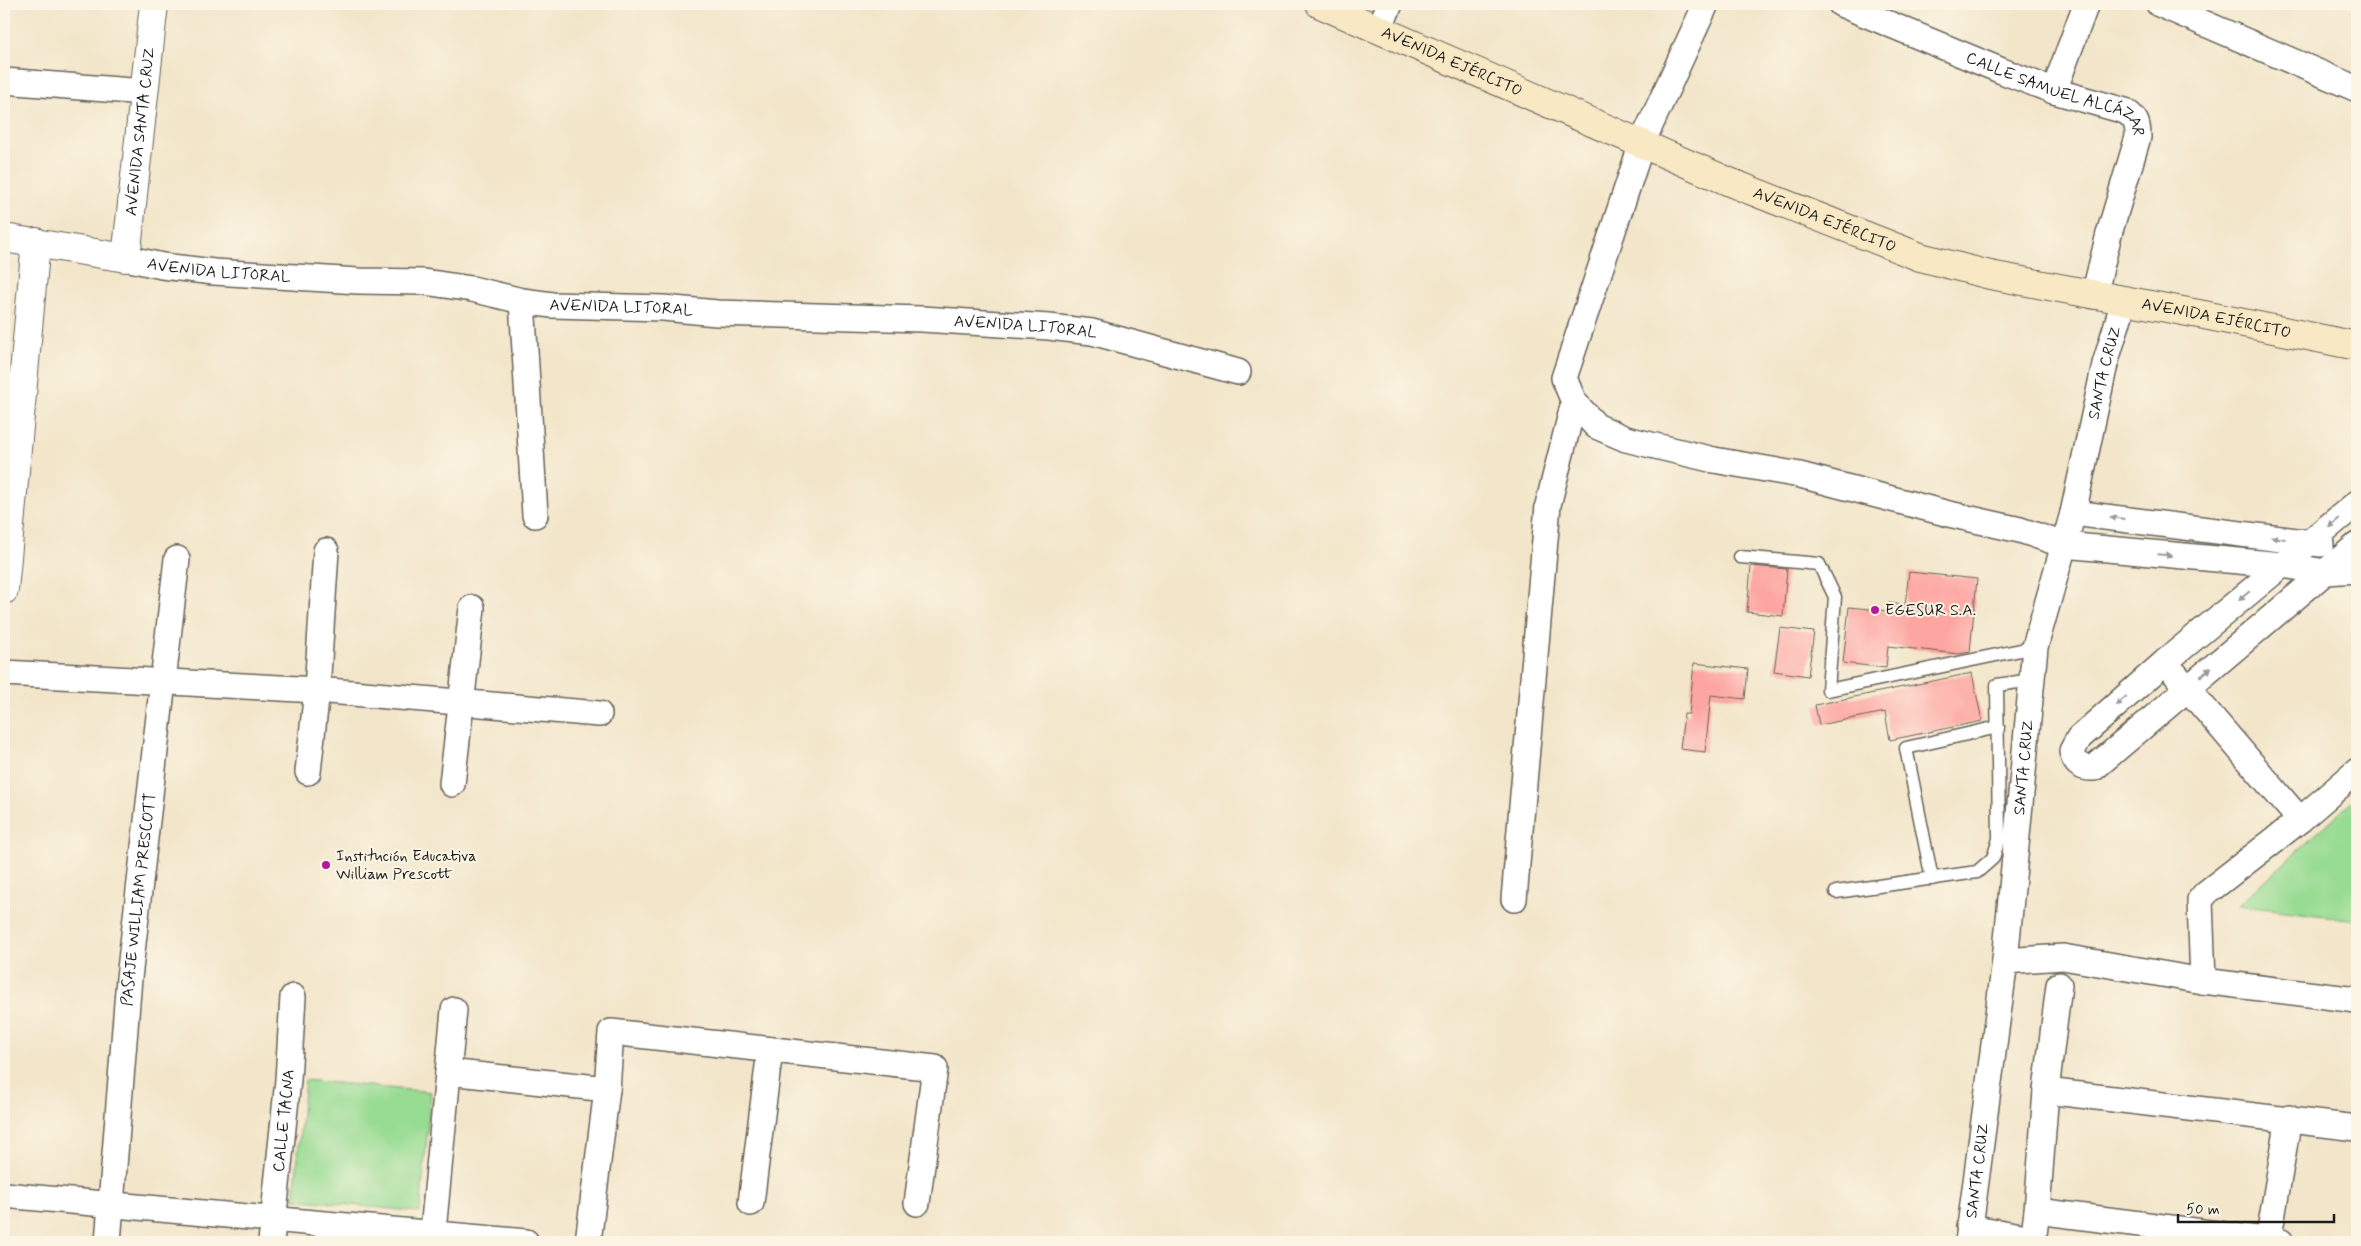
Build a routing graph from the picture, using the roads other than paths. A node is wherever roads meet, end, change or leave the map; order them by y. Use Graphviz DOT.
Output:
graph roads {
  1 [pos="154,4"];
  2 [pos="1320,4"];
  3 [pos="1390,4"];
  4 [pos="1706,4"];
  5 [pos="1841,4"];
  6 [pos="2086,4"];
  7 [pos="2159,4"];
  8 [pos="1379,29"];
  9 [pos="4,81"];
  10 [pos="2357,88"];
  11 [pos="2054,91"];
  12 [pos="144,92"];
  13 [pos="1642,143"];
  14 [pos="4,238"];
  15 [pos="36,242"];
  16 [pos="126,258"];
  17 [pos="2094,296"];
  18 [pos="522,301"];
  19 [pos="2124,301"];
  20 [pos="2357,346"];
  21 [pos="1238,372"];
  22 [pos="1574,402"];
  23 [pos="2357,503"];
  24 [pos="2073,513"];
  25 [pos="535,515"];
  26 [pos="6,536"];
  27 [pos="2311,542"];
  28 [pos="2064,545"];
  29 [pos="326,551"];
  30 [pos="2356,555"];
  31 [pos="1740,557"];
  32 [pos="177,559"];
  33 [pos="2282,565"];
  34 [pos="2326,572"];
  35 [pos="4,590"];
  36 [pos="472,608"];
  37 [pos="2035,647"];
  38 [pos="2165,662"];
  39 [pos="4,673"];
  40 [pos="2032,680"];
  41 [pos="163,682"];
  42 [pos="2187,688"];
  43 [pos="317,690"];
  44 [pos="461,702"];
  45 [pos="599,714"];
  46 [pos="1998,727"];
  47 [pos="2357,771"];
  48 [pos="308,772"];
  49 [pos="452,784"];
  50 [pos="2300,820"];
  51 [pos="1932,879"];
  52 [pos="1836,892"];
  53 [pos="1514,899"];
  54 [pos="2005,961"];
  55 [pos="2203,981"];
  56 [pos="2059,985"];
  57 [pos="293,997"];
  58 [pos="2357,1000"];
  59 [pos="454,1010"];
  60 [pos="770,1050"];
  61 [pos="448,1072"];
  62 [pos="607,1088"];
  63 [pos="2046,1091"];
  64 [pos="2288,1118"];
  65 [pos="2357,1128"];
  66 [pos="4,1195"];
  67 [pos="917,1202"];
  68 [pos="751,1203"];
  69 [pos="112,1206"];
  70 [pos="2037,1211"];
  71 [pos="273,1231"];
  72 [pos="1968,1235"];
  73 [pos="2161,1235"];
  74 [pos="433,1238"];
  75 [pos="2033,1240"];
  76 [pos="108,1242"];
  77 [pos="526,1242"];
  78 [pos="588,1242"];
  79 [pos="2272,1242"];
  1 -- 12 [label="street, AVENIDA SANTA CRUZ"];
  2 -- 8 [label="main road, AVENIDA EJÉRCITO"];
  3 -- 8 [label="street"];
  4 -- 13 [label="street"];
  5 -- 11 [label="street, CALLE SAMUEL ALCÁZAR"];
  6 -- 11 [label="street"];
  7 -- 10 [label="street"];
  8 -- 13 [label="main road, AVENIDA EJÉRCITO"];
  9 -- 12 [label="street"];
  11 -- 17 [label="street, CALLE SAMUEL ALCÁZAR"];
  12 -- 16 [label="street, AVENIDA SANTA CRUZ"];
  13 -- 17 [label="main road, AVENIDA EJÉRCITO"];
  13 -- 22 [label="street"];
  14 -- 15 [label="street, AVENIDA LITORAL"];
  15 -- 16 [label="street, AVENIDA LITORAL"];
  15 -- 26 [label="street"];
  16 -- 18 [label="street, AVENIDA LITORAL"];
  17 -- 19 [label="main road, AVENIDA EJÉRCITO"];
  18 -- 21 [label="street, AVENIDA LITORAL"];
  18 -- 25 [label="street"];
  19 -- 20 [label="main road, AVENIDA EJÉRCITO"];
  19 -- 24 [label="street, SANTA CRUZ"];
  22 -- 28 [label="street"];
  22 -- 53 [label="street"];
  23 -- 27 [label="street, one-way"];
  27 -- 24 [label="street, one-way"];
  24 -- 28 [label="street, SANTA CRUZ"];
  26 -- 35 [label="street"];
  27 -- 30 [label="street"];
  27 -- 33 [label="street"];
  28 -- 33 [label="street, one-way"];
  28 -- 37 [label="street, SANTA CRUZ"];
  29 -- 43 [label="street"];
  30 -- 34 [label="street"];
  31 -- 37 [label="lane"];
  32 -- 41 [label="street, PASAJE WILLIAM PRESCOTT"];
  33 -- 34 [label="street"];
  33 -- 38 [label="street, one-way"];
  42 -- 34 [label="street, one-way"];
  36 -- 44 [label="street"];
  37 -- 40 [label="street, SANTA CRUZ"];
  38 -- 42 [label="street"];
  38 -- 42 [label="street, one-way"];
  39 -- 41 [label="street"];
  40 -- 46 [label="lane"];
  40 -- 54 [label="street, SANTA CRUZ"];
  41 -- 43 [label="street"];
  41 -- 69 [label="street, PASAJE WILLIAM PRESCOTT"];
  42 -- 50 [label="street"];
  43 -- 44 [label="street"];
  43 -- 48 [label="street"];
  44 -- 45 [label="street"];
  44 -- 49 [label="street"];
  46 -- 51 [label="lane"];
  46 -- 51 [label="lane"];
  47 -- 50 [label="street"];
  50 -- 55 [label="street"];
  51 -- 52 [label="lane"];
  54 -- 55 [label="street"];
  54 -- 72 [label="street, SANTA CRUZ"];
  55 -- 58 [label="street"];
  56 -- 63 [label="street"];
  57 -- 71 [label="street, CALLE TACNA"];
  59 -- 61 [label="street"];
  60 -- 62 [label="street"];
  60 -- 67 [label="street"];
  60 -- 68 [label="street"];
  61 -- 62 [label="street"];
  61 -- 74 [label="street"];
  62 -- 78 [label="street"];
  63 -- 64 [label="street"];
  63 -- 70 [label="street"];
  64 -- 65 [label="street"];
  64 -- 79 [label="street"];
  66 -- 69 [label="street"];
  69 -- 71 [label="street"];
  69 -- 76 [label="street, PASAJE WILLIAM PRESCOTT"];
  70 -- 73 [label="street"];
  70 -- 75 [label="street"];
  71 -- 74 [label="street"];
  72 -- 75 [label="street"];
  73 -- 79 [label="street"];
  74 -- 77 [label="street"];
}
